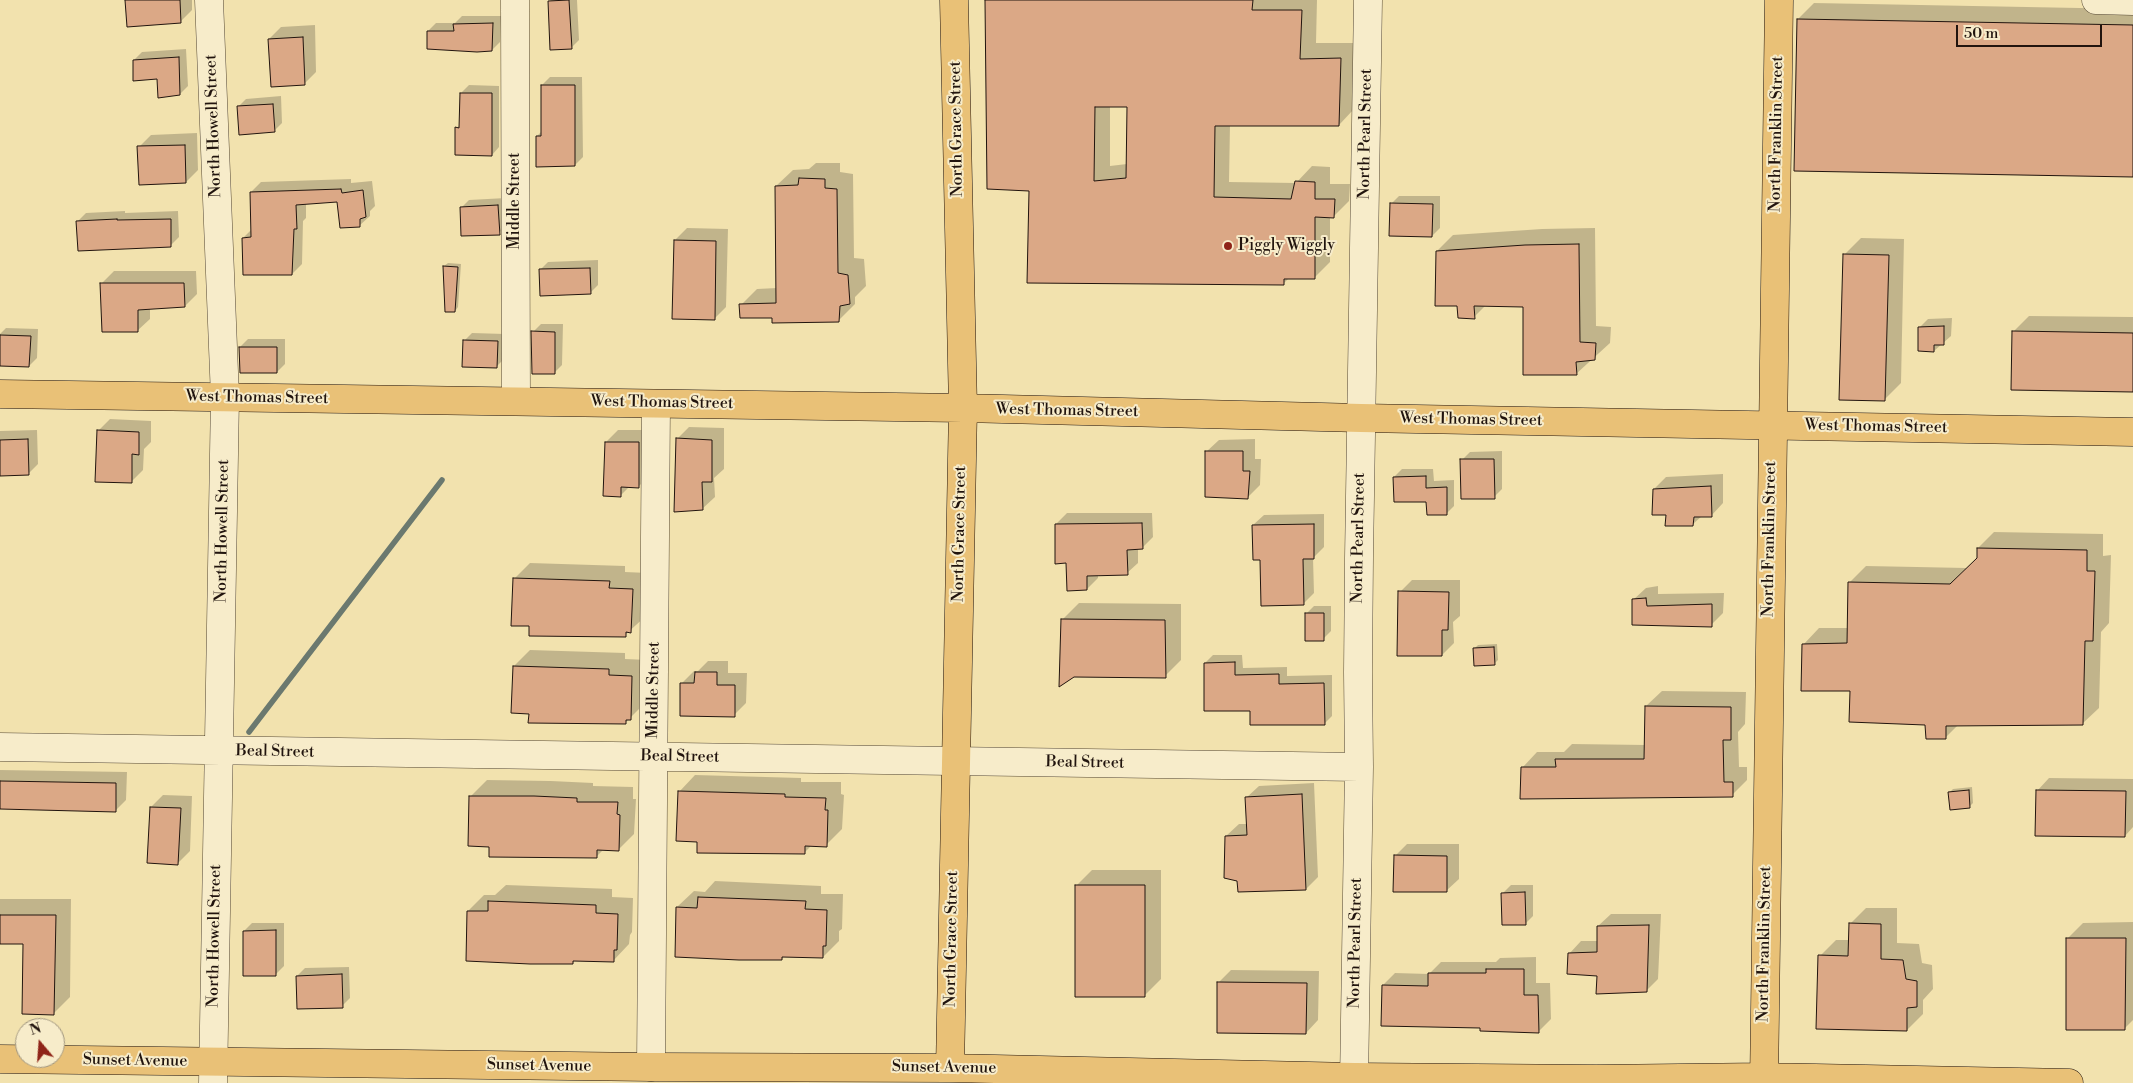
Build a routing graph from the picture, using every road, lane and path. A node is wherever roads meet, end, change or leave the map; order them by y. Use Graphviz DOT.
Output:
graph roads {
  1 [pos="209,0"];
  2 [pos="515,0"];
  3 [pos="954,0"];
  4 [pos="1368,0"];
  5 [pos="1779,0"];
  6 [pos="2096,0"];
  7 [pos="2133,1"];
  8 [pos="0,394"];
  9 [pos="225,397"];
  10 [pos="516,401"];
  11 [pos="656,404"];
  12 [pos="963,408"];
  13 [pos="1361,418"];
  14 [pos="1772,425"];
  15 [pos="2133,432"];
  16 [pos="0,747"];
  17 [pos="218,751"];
  18 [pos="653,757"];
  19 [pos="955,762"];
  20 [pos="1360,767"];
  21 [pos="0,1059"];
  22 [pos="651,1067"];
  23 [pos="213,1072"];
  24 [pos="950,1075"];
  25 [pos="1354,1080"];
  26 [pos="1764,1080"];
  27 [pos="2069,1083"];
  1 -- 9 [label="street, North Howell Street"];
  2 -- 10 [label="street, Middle Street"];
  3 -- 12 [label="main road, North Grace Street"];
  4 -- 13 [label="street, North Pearl Street"];
  5 -- 14 [label="main road, North Franklin Street"];
  6 -- 7 [label="street"];
  8 -- 9 [label="main road, West Thomas Street"];
  9 -- 10 [label="main road, West Thomas Street"];
  9 -- 17 [label="street, North Howell Street"];
  10 -- 11 [label="main road, West Thomas Street"];
  11 -- 12 [label="main road, West Thomas Street"];
  11 -- 18 [label="street, Middle Street"];
  12 -- 13 [label="main road, West Thomas Street"];
  12 -- 19 [label="main road, North Grace Street"];
  13 -- 14 [label="main road, West Thomas Street"];
  13 -- 20 [label="street, North Pearl Street"];
  14 -- 15 [label="main road, West Thomas Street"];
  14 -- 26 [label="main road, North Franklin Street"];
  16 -- 17 [label="street, Beal Street"];
  17 -- 18 [label="street, Beal Street"];
  17 -- 23 [label="street, North Howell Street"];
  18 -- 19 [label="street, Beal Street"];
  18 -- 22 [label="street, Middle Street"];
  19 -- 20 [label="street, Beal Street"];
  19 -- 24 [label="main road, North Grace Street"];
  20 -- 25 [label="street, North Pearl Street"];
  21 -- 23 [label="main road, Sunset Avenue"];
  22 -- 23 [label="main road, Sunset Avenue"];
  22 -- 24 [label="main road, Sunset Avenue"];
  24 -- 25 [label="main road, Sunset Avenue"];
  25 -- 26 [label="main road, Sunset Avenue"];
  26 -- 27 [label="main road, Sunset Avenue"];
}
